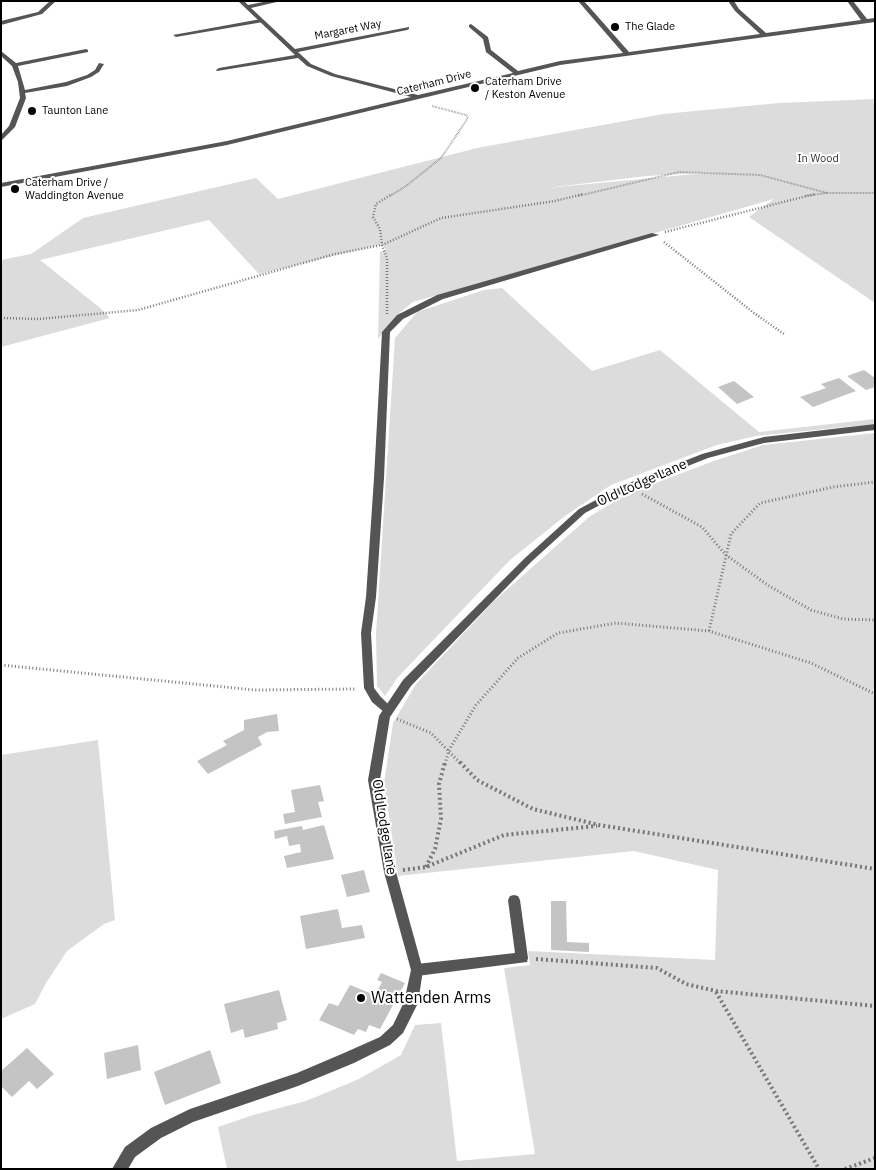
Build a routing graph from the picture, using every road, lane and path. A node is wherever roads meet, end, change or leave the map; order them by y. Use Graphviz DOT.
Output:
graph roads {
  1 [pos="54,1"];
  2 [pos="241,1"];
  3 [pos="278,1"];
  4 [pos="581,1"];
  5 [pos="731,1"];
  6 [pos="850,1"];
  7 [pos="246,7"];
  8 [pos="875,20"];
  9 [pos="261,21"];
  10 [pos="865,21"];
  11 [pos="1,23"];
  12 [pos="471,26"];
  13 [pos="406,28"];
  14 [pos="176,35"];
  15 [pos="765,35"];
  16 [pos="293,51"];
  17 [pos="86,52"];
  18 [pos="1,53"];
  19 [pos="627,53"];
  20 [pos="298,56"];
  21 [pos="101,64"];
  22 [pos="15,65"];
  23 [pos="219,70"];
  24 [pos="517,73"];
  25 [pos="22,92"];
  26 [pos="418,97"];
  27 [pos="407,100"];
  28 [pos="1,138"];
  29 [pos="1,185"];
  30 [pos="827,193"];
  31 [pos="875,193"];
  32 [pos="655,235"];
  33 [pos="382,245"];
  34 [pos="1,318"];
  35 [pos="386,332"];
  36 [pos="784,334"];
  37 [pos="875,427"];
  38 [pos="875,482"];
  39 [pos="627,487"];
  40 [pos="726,554"];
  41 [pos="875,620"];
  42 [pos="709,631"];
  43 [pos="1,665"];
  44 [pos="369,688"];
  45 [pos="875,694"];
  46 [pos="388,709"];
  47 [pos="408,722"];
  48 [pos="449,750"];
  49 [pos="599,825"];
  50 [pos="426,867"];
  51 [pos="875,868"];
  52 [pos="390,872"];
  53 [pos="514,900"];
  54 [pos="522,958"];
  55 [pos="417,970"];
  56 [pos="716,991"];
  57 [pos="875,1006"];
  58 [pos="875,1158"];
  59 [pos="119,1169"];
  60 [pos="819,1169"];
  61 [pos="845,1169"];
  1 -- 11 [label="street"];
  2 -- 7 [label="street"];
  3 -- 7 [label="street"];
  4 -- 19 [label="street"];
  5 -- 15 [label="street"];
  6 -- 10 [label="street"];
  7 -- 9 [label="street"];
  8 -- 10 [label="street, Caterham Drive"];
  9 -- 14 [label="street"];
  9 -- 16 [label="street"];
  10 -- 15 [label="street, Caterham Drive"];
  12 -- 24 [label="street"];
  13 -- 16 [label="street, Margaret Way"];
  15 -- 19 [label="street, Caterham Drive"];
  16 -- 20 [label="street"];
  17 -- 22 [label="street"];
  18 -- 22 [label="street"];
  19 -- 24 [label="street, Caterham Drive"];
  20 -- 23 [label="street"];
  20 -- 26 [label="street"];
  21 -- 25 [label="street"];
  22 -- 25 [label="street"];
  24 -- 26 [label="street, Caterham Drive"];
  25 -- 28 [label="street"];
  26 -- 27 [label="street, Caterham Drive"];
  27 -- 29 [label="street, Caterham Drive"];
  27 -- 33 [label="path"];
  30 -- 31 [label="path"];
  30 -- 32 [label="path"];
  30 -- 33 [label="path"];
  32 -- 35 [label="street"];
  32 -- 36 [label="path"];
  33 -- 34 [label="path"];
  33 -- 35 [label="path"];
  35 -- 44 [label="street"];
  37 -- 39 [label="street, Old Lodge Lane"];
  38 -- 40 [label="path"];
  39 -- 40 [label="path"];
  39 -- 46 [label="street, Old Lodge Lane"];
  40 -- 41 [label="path"];
  40 -- 42 [label="path"];
  42 -- 45 [label="path"];
  42 -- 48 [label="path"];
  43 -- 44 [label="path"];
  44 -- 46 [label="street"];
  46 -- 52 [label="street, Old Lodge Lane"];
  47 -- 48 [label="path"];
  48 -- 49 [label="path"];
  48 -- 50 [label="path"];
  49 -- 50 [label="path"];
  49 -- 51 [label="path"];
  50 -- 52 [label="path"];
  52 -- 55 [label="street, Old Lodge Lane"];
  53 -- 54 [label="street"];
  54 -- 55 [label="street"];
  54 -- 56 [label="path"];
  55 -- 59 [label="street, Old Lodge Lane"];
  56 -- 57 [label="path"];
  56 -- 60 [label="path"];
  58 -- 61 [label="path"];
}
